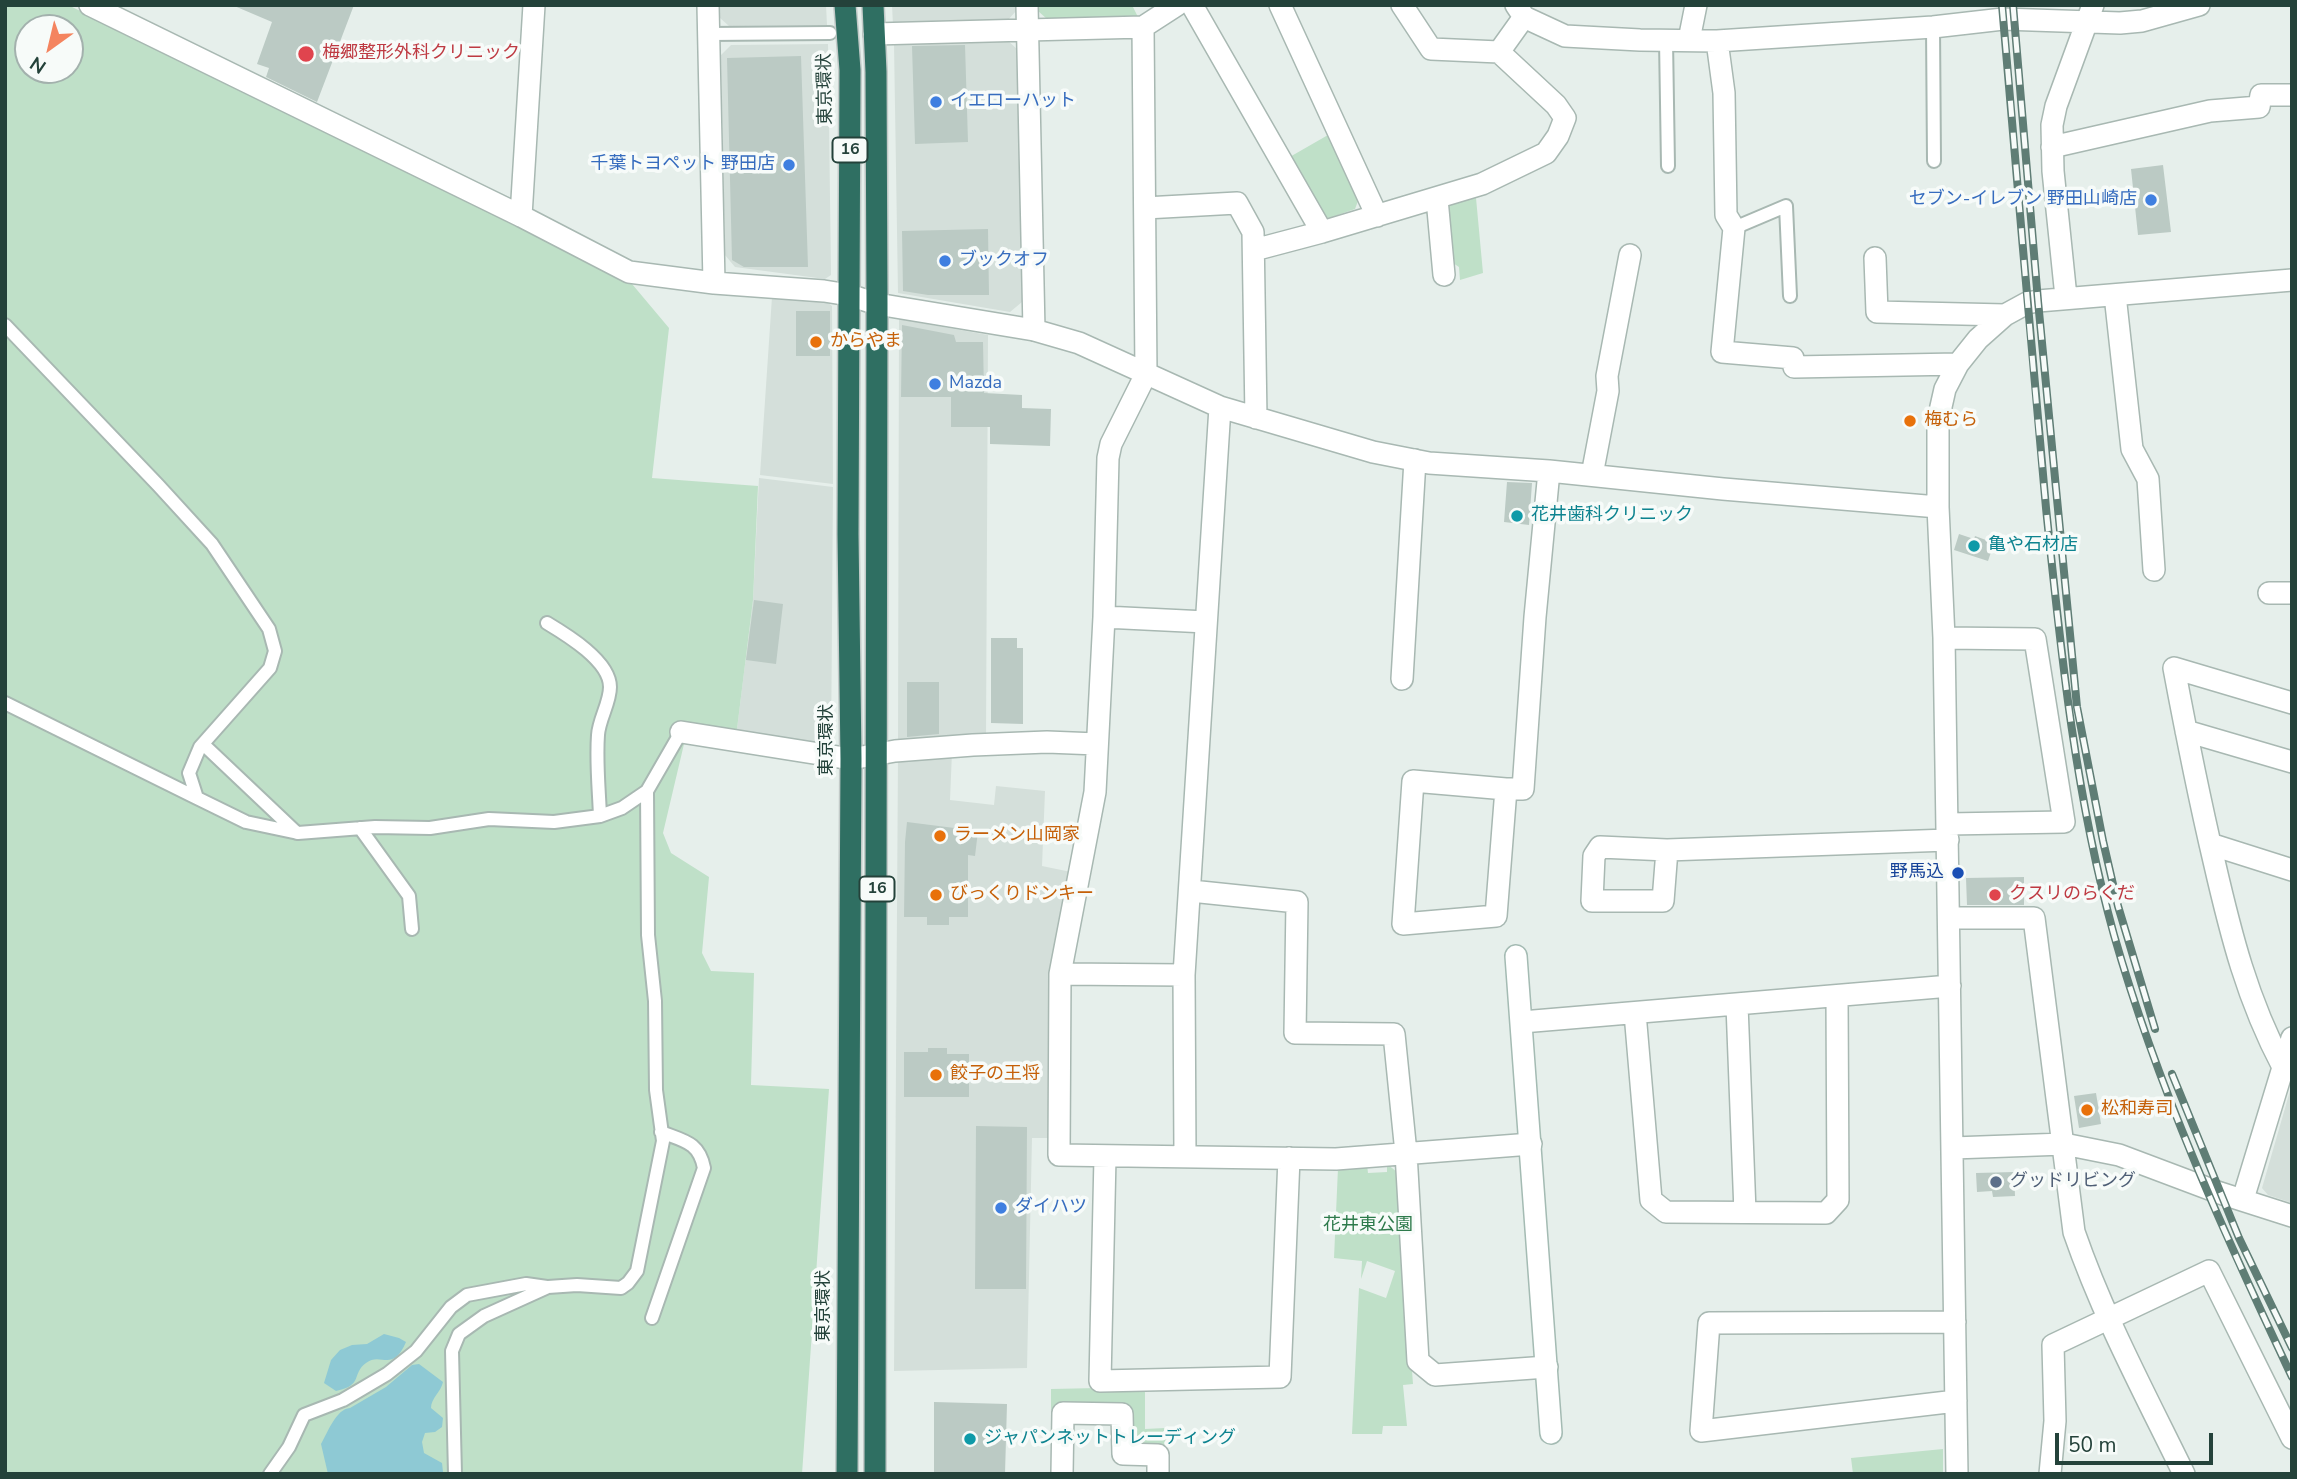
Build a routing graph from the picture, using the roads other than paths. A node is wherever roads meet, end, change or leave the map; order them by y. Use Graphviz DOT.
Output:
graph roads {
  1 [pos="90,5"];
  2 [pos="534,5"];
  3 [pos="708,5"];
  4 [pos="845,5"];
  5 [pos="873,5"];
  6 [pos="1027,5"];
  7 [pos="1177,5"];
  8 [pos="1192,5"];
  9 [pos="1280,5"];
  10 [pos="1402,5"];
  11 [pos="1696,5"];
  12 [pos="2199,5"];
  13 [pos="1520,11"];
  14 [pos="2090,14"];
  15 [pos="1143,27"];
  16 [pos="1933,27"];
  17 [pos="1028,29"];
  18 [pos="830,33"];
  19 [pos="709,34"];
  20 [pos="874,34"];
  21 [pos="1666,40"];
  22 [pos="1689,40"];
  23 [pos="1717,41"];
  24 [pos="1499,52"];
  25 [pos="2292,95"];
  26 [pos="2052,147"];
  27 [pos="1934,161"];
  28 [pos="1668,166"];
  29 [pos="1437,199"];
  30 [pos="1145,208"];
  31 [pos="521,216"];
  32 [pos="1377,216"];
  33 [pos="1734,228"];
  34 [pos="1322,232"];
  35 [pos="1254,250"];
  36 [pos="1630,255"];
  37 [pos="1875,258"];
  38 [pos="1444,275"];
  39 [pos="2292,280"];
  40 [pos="715,283"];
  41 [pos="849,295"];
  42 [pos="2115,295"];
  43 [pos="1790,296"];
  44 [pos="2066,297"];
  45 [pos="877,304"];
  46 [pos="2005,315"];
  47 [pos="5,326"];
  48 [pos="1034,330"];
  49 [pos="1958,364"];
  50 [pos="1146,374"];
  51 [pos="1220,407"];
  52 [pos="1256,418"];
  53 [pos="1415,460"];
  54 [pos="1549,471"];
  55 [pos="1592,475"];
  56 [pos="1938,507"];
  57 [pos="2154,570"];
  58 [pos="2269,593"];
  59 [pos="2292,593"];
  60 [pos="1104,617"];
  61 [pos="1206,622"];
  62 [pos="547,623"];
  63 [pos="1944,638"];
  64 [pos="1402,679"];
  65 [pos="5,703"];
  66 [pos="2292,703"];
  67 [pos="2186,731"];
  68 [pos="681,732"];
  69 [pos="203,744"];
  70 [pos="1097,744"];
  71 [pos="878,753"];
  72 [pos="851,759"];
  73 [pos="2292,762"];
  74 [pos="1506,789"];
  75 [pos="647,791"];
  76 [pos="197,798"];
  77 [pos="600,817"];
  78 [pos="360,828"];
  79 [pos="1948,832"];
  80 [pos="298,834"];
  81 [pos="2210,844"];
  82 [pos="1667,850"];
  83 [pos="2292,870"];
  84 [pos="1191,891"];
  85 [pos="1950,918"];
  86 [pos="412,929"];
  87 [pos="1516,956"];
  88 [pos="1059,974"];
  89 [pos="1184,975"];
  90 [pos="1950,986"];
  91 [pos="1837,996"];
  92 [pos="1737,1005"];
  93 [pos="1635,1013"];
  94 [pos="1522,1022"];
  95 [pos="2292,1038"];
  96 [pos="2283,1067"];
  97 [pos="661,1132"];
  98 [pos="1531,1144"];
  99 [pos="2064,1144"];
  100 [pos="1953,1147"];
  101 [pos="1406,1153"];
  102 [pos="1185,1156"];
  103 [pos="1105,1157"];
  104 [pos="1289,1158"];
  105 [pos="2243,1199"];
  106 [pos="1745,1212"];
  107 [pos="2292,1216"];
  108 [pos="548,1287"];
  109 [pos="652,1318"];
  110 [pos="2108,1318"];
  111 [pos="1955,1322"];
  112 [pos="1547,1367"];
  113 [pos="1956,1401"];
  114 [pos="1551,1433"];
  115 [pos="2292,1438"];
  116 [pos="270,1474"];
  117 [pos="455,1474"];
  118 [pos="847,1474"];
  119 [pos="876,1474"];
  120 [pos="1062,1474"];
  121 [pos="1158,1474"];
  122 [pos="1957,1474"];
  123 [pos="2050,1474"];
  124 [pos="2184,1474"];
  1 -- 31 [label="street"];
  2 -- 31 [label="street"];
  3 -- 19 [label="street"];
  4 -- 41 [label="highway, 東京環状 / 16"];
  5 -- 20 [label="highway, 16"];
  6 -- 17 [label="street"];
  7 -- 15 [label="street"];
  8 -- 34 [label="street"];
  9 -- 32 [label="street"];
  10 -- 24 [label="street"];
  11 -- 22 [label="street"];
  12 -- 14 [label="street"];
  13 -- 21 [label="street"];
  13 -- 24 [label="street"];
  14 -- 16 [label="street"];
  14 -- 26 [label="street"];
  15 -- 17 [label="street"];
  15 -- 30 [label="street"];
  16 -- 23 [label="street"];
  16 -- 27 [label="lane"];
  17 -- 20 [label="street"];
  17 -- 48 [label="street"];
  18 -- 19 [label="lane"];
  19 -- 40 [label="street"];
  20 -- 45 [label="highway, 16"];
  21 -- 22 [label="street"];
  21 -- 28 [label="lane"];
  22 -- 23 [label="street"];
  23 -- 33 [label="street"];
  24 -- 29 [label="street"];
  25 -- 26 [label="street"];
  26 -- 44 [label="street"];
  29 -- 32 [label="street"];
  29 -- 38 [label="street"];
  30 -- 35 [label="street"];
  30 -- 50 [label="street"];
  31 -- 40 [label="street"];
  32 -- 34 [label="street"];
  33 -- 43 [label="lane"];
  33 -- 49 [label="street"];
  34 -- 35 [label="street"];
  35 -- 52 [label="street"];
  36 -- 55 [label="street"];
  37 -- 46 [label="street"];
  39 -- 42 [label="street"];
  40 -- 41 [label="street"];
  41 -- 45 [label="street"];
  41 -- 72 [label="highway, 東京環状 / 16"];
  42 -- 44 [label="street"];
  42 -- 57 [label="street"];
  44 -- 46 [label="street"];
  45 -- 48 [label="street"];
  45 -- 71 [label="highway, 16"];
  46 -- 49 [label="street"];
  47 -- 69 [label="lane"];
  48 -- 50 [label="street"];
  49 -- 56 [label="street"];
  50 -- 51 [label="street"];
  50 -- 60 [label="street"];
  51 -- 52 [label="street"];
  51 -- 61 [label="street"];
  52 -- 53 [label="street"];
  53 -- 54 [label="street"];
  53 -- 64 [label="street"];
  54 -- 55 [label="street"];
  54 -- 74 [label="street"];
  55 -- 56 [label="street"];
  56 -- 63 [label="street"];
  58 -- 59 [label="street"];
  60 -- 61 [label="street"];
  60 -- 70 [label="street"];
  61 -- 84 [label="street"];
  62 -- 77 [label="lane"];
  63 -- 79 [label="street"];
  63 -- 79 [label="street"];
  65 -- 76 [label="lane"];
  66 -- 67 [label="street"];
  67 -- 73 [label="street"];
  67 -- 81 [label="street"];
  68 -- 72 [label="street"];
  68 -- 75 [label="lane"];
  69 -- 76 [label="lane"];
  69 -- 80 [label="lane"];
  70 -- 71 [label="street"];
  70 -- 88 [label="street"];
  71 -- 72 [label="street"];
  71 -- 119 [label="highway, 16"];
  72 -- 118 [label="highway, 東京環状 / 16"];
  74 -- 74 [label="street"];
  75 -- 77 [label="lane"];
  75 -- 97 [label="lane"];
  76 -- 80 [label="lane"];
  77 -- 78 [label="lane"];
  78 -- 80 [label="lane"];
  78 -- 86 [label="lane"];
  79 -- 82 [label="street"];
  79 -- 85 [label="street"];
  81 -- 83 [label="street"];
  81 -- 96 [label="street"];
  84 -- 89 [label="street"];
  84 -- 101 [label="street"];
  85 -- 90 [label="street"];
  85 -- 99 [label="street"];
  87 -- 94 [label="street"];
  88 -- 89 [label="street"];
  88 -- 103 [label="street"];
  89 -- 102 [label="street"];
  90 -- 91 [label="street"];
  90 -- 100 [label="street"];
  91 -- 92 [label="street"];
  91 -- 106 [label="street"];
  92 -- 93 [label="street"];
  92 -- 106 [label="street"];
  93 -- 94 [label="street"];
  93 -- 106 [label="street"];
  94 -- 98 [label="street"];
  95 -- 96 [label="street"];
  96 -- 105 [label="street"];
  97 -- 108 [label="lane"];
  97 -- 109 [label="lane"];
  98 -- 101 [label="street"];
  98 -- 112 [label="street"];
  99 -- 100 [label="street"];
  99 -- 105 [label="street"];
  99 -- 110 [label="street"];
  100 -- 111 [label="street"];
  101 -- 104 [label="street"];
  101 -- 112 [label="street"];
  102 -- 103 [label="street"];
  102 -- 104 [label="street"];
  103 -- 104 [label="street"];
  105 -- 107 [label="street"];
  108 -- 116 [label="lane"];
  108 -- 117 [label="lane"];
  110 -- 115 [label="street"];
  110 -- 123 [label="street"];
  110 -- 124 [label="street"];
  111 -- 113 [label="street"];
  111 -- 113 [label="street"];
  112 -- 114 [label="street"];
  113 -- 122 [label="street"];
  120 -- 121 [label="street"];
}
